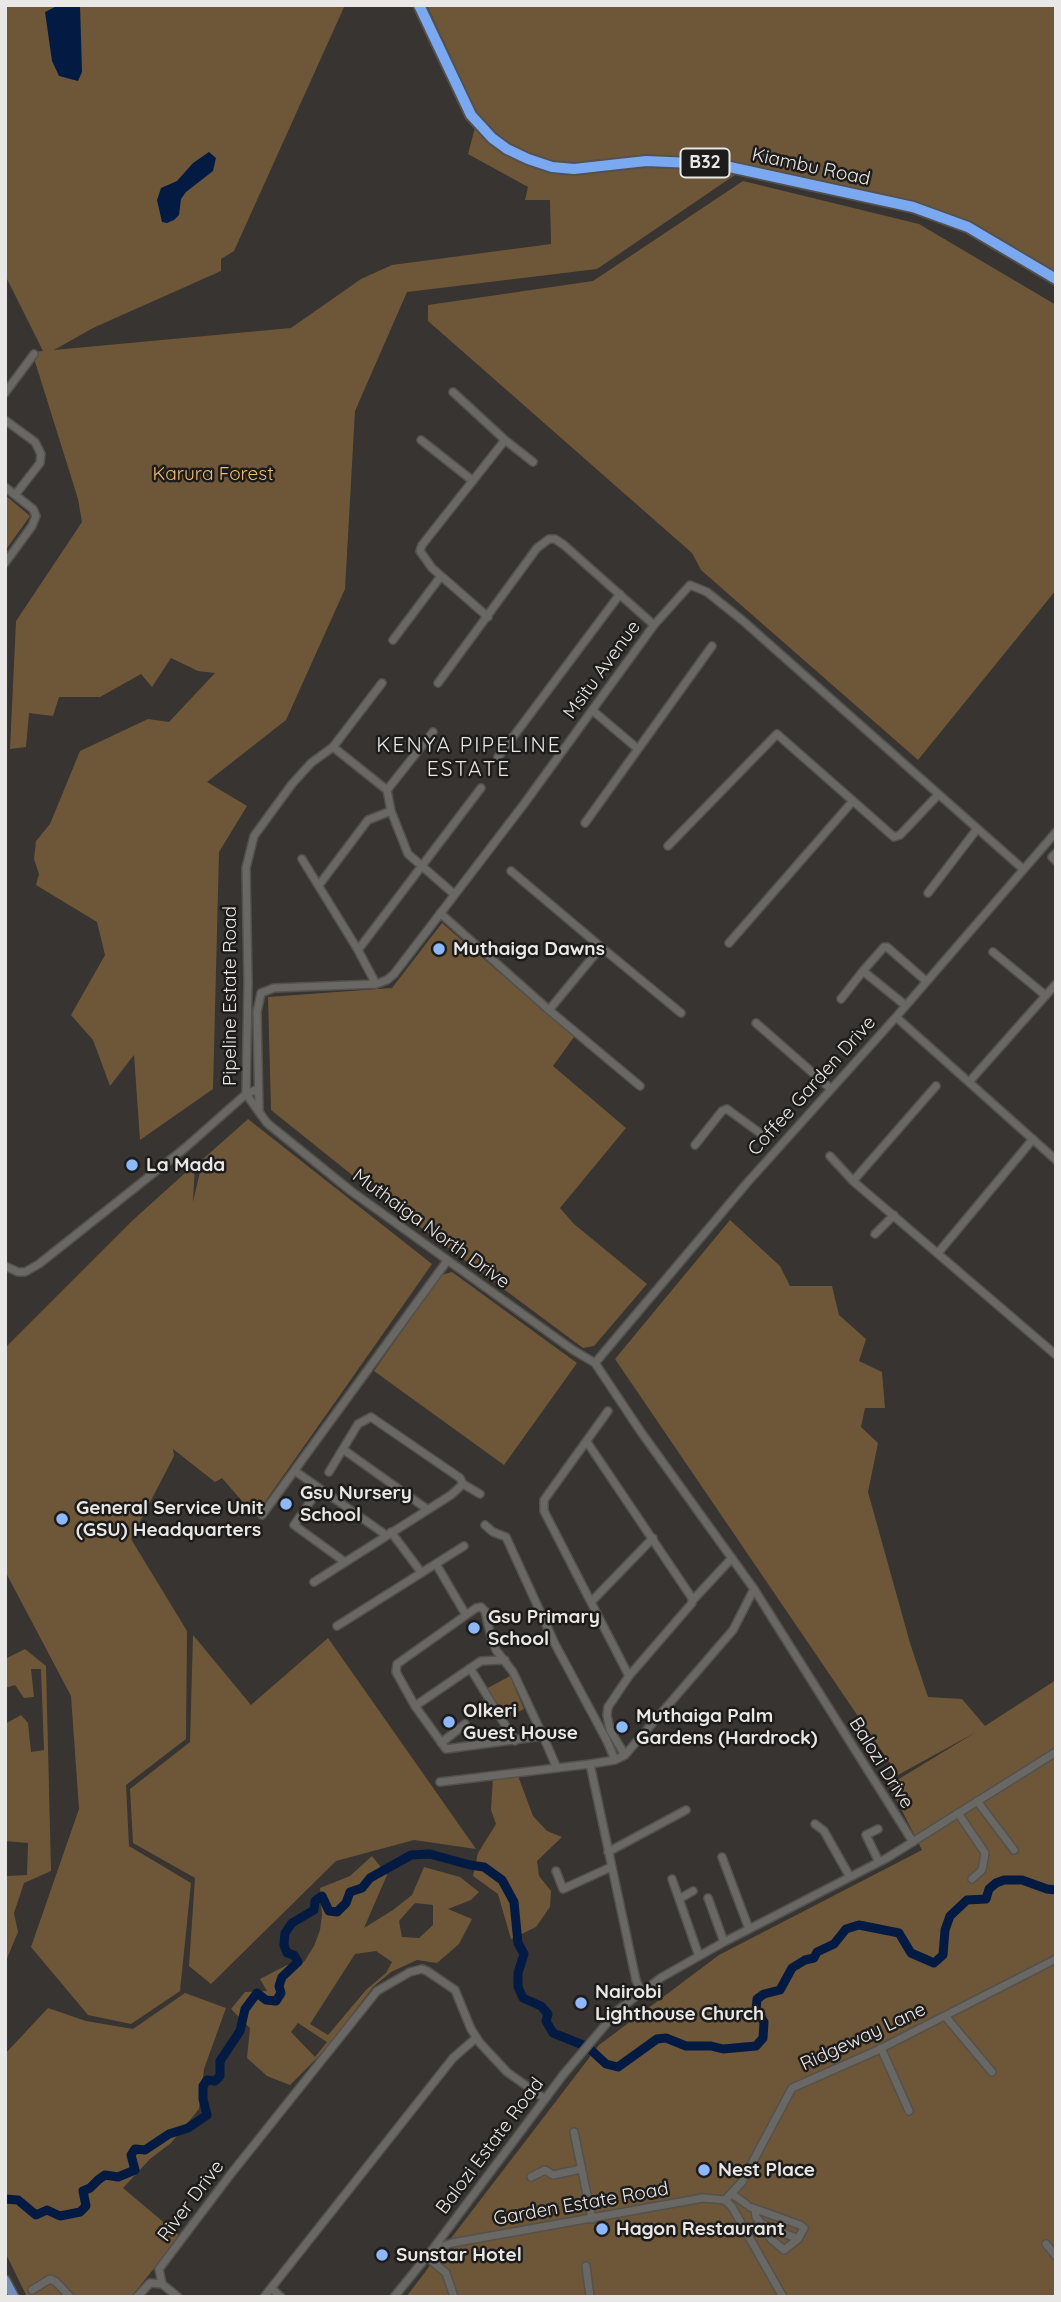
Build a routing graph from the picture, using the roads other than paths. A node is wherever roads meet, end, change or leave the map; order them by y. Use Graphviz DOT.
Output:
graph roads {
  1 [pos="419,5"];
  2 [pos="1056,279"];
  3 [pos="34,354"];
  4 [pos="453,392"];
  5 [pos="5,393"];
  6 [pos="5,420"];
  7 [pos="421,440"];
  8 [pos="505,440"];
  9 [pos="533,462"];
  10 [pos="473,481"];
  11 [pos="5,486"];
  12 [pos="15,495"];
  13 [pos="5,563"];
  14 [pos="441,576"];
  15 [pos="620,594"];
  16 [pos="488,617"];
  17 [pos="654,625"];
  18 [pos="393,640"];
  19 [pos="712,646"];
  20 [pos="382,683"];
  21 [pos="438,683"];
  22 [pos="592,710"];
  23 [pos="433,732"];
  24 [pos="333,747"];
  25 [pos="638,749"];
  26 [pos="498,757"];
  27 [pos="481,788"];
  28 [pos="387,790"];
  29 [pos="937,794"];
  30 [pos="852,802"];
  31 [pos="391,811"];
  32 [pos="585,823"];
  33 [pos="977,829"];
  34 [pos="1056,832"];
  35 [pos="668,846"];
  36 [pos="1056,853"];
  37 [pos="302,859"];
  38 [pos="1056,861"];
  39 [pos="421,864"];
  40 [pos="1023,869"];
  41 [pos="511,871"];
  42 [pos="319,885"];
  43 [pos="928,893"];
  44 [pos="454,894"];
  45 [pos="440,914"];
  46 [pos="729,943"];
  47 [pos="601,947"];
  48 [pos="358,950"];
  49 [pos="993,952"];
  50 [pos="863,971"];
  51 [pos="926,981"];
  52 [pos="376,984"];
  53 [pos="1056,984"];
  54 [pos="1045,995"];
  55 [pos="841,999"];
  56 [pos="905,1005"];
  57 [pos="549,1010"];
  58 [pos="681,1013"];
  59 [pos="896,1017"];
  60 [pos="756,1023"];
  61 [pos="969,1082"];
  62 [pos="640,1086"];
  63 [pos="936,1086"];
  64 [pos="830,1088"];
  65 [pos="258,1089"];
  66 [pos="246,1094"];
  67 [pos="259,1109"];
  68 [pos="764,1136"];
  69 [pos="1033,1139"];
  70 [pos="695,1145"];
  71 [pos="830,1156"];
  72 [pos="1056,1160"];
  73 [pos="853,1181"];
  74 [pos="894,1215"];
  75 [pos="875,1234"];
  76 [pos="938,1253"];
  77 [pos="447,1261"];
  78 [pos="5,1266"];
  79 [pos="1056,1355"];
  80 [pos="595,1363"];
  81 [pos="608,1411"];
  82 [pos="587,1442"];
  83 [pos="344,1450"];
  84 [pos="295,1471"];
  85 [pos="328,1472"];
  86 [pos="463,1484"];
  87 [pos="319,1489"];
  88 [pos="480,1494"];
  89 [pos="427,1509"];
  90 [pos="262,1515"];
  91 [pos="485,1525"];
  92 [pos="389,1534"];
  93 [pos="653,1538"];
  94 [pos="464,1546"];
  95 [pos="732,1558"];
  96 [pos="345,1562"];
  97 [pos="436,1564"];
  98 [pos="421,1572"];
  99 [pos="314,1581"];
  100 [pos="754,1589"];
  101 [pos="692,1601"];
  102 [pos="591,1602"];
  103 [pos="466,1615"];
  104 [pos="337,1626"];
  105 [pos="506,1660"];
  106 [pos="470,1668"];
  107 [pos="629,1676"];
  108 [pos="415,1706"];
  109 [pos="466,1724"];
  110 [pos="543,1736"];
  111 [pos="515,1741"];
  112 [pos="440,1743"];
  113 [pos="1056,1752"];
  114 [pos="625,1755"];
  115 [pos="615,1760"];
  116 [pos="590,1764"];
  117 [pos="557,1768"];
  118 [pos="440,1782"];
  119 [pos="977,1801"];
  120 [pos="686,1811"];
  121 [pos="958,1813"];
  122 [pos="815,1824"];
  123 [pos="878,1829"];
  124 [pos="912,1842"];
  125 [pos="1014,1850"];
  126 [pos="608,1852"];
  127 [pos="722,1857"];
  128 [pos="879,1862"];
  129 [pos="611,1867"];
  130 [pos="556,1871"];
  131 [pos="850,1877"];
  132 [pos="672,1879"];
  133 [pos="972,1879"];
  134 [pos="693,1891"];
  135 [pos="708,1898"];
  136 [pos="679,1899"];
  137 [pos="749,1929"];
  138 [pos="724,1942"];
  139 [pos="699,1956"];
  140 [pos="1056,1959"];
  141 [pos="641,1992"];
  142 [pos="945,2016"];
  143 [pos="477,2038"];
  144 [pos="881,2048"];
  145 [pos="992,2072"];
  146 [pos="545,2099"];
  147 [pos="909,2111"];
  148 [pos="574,2132"];
  149 [pos="581,2169"];
  150 [pos="531,2177"];
  151 [pos="732,2194"];
  152 [pos="725,2200"];
  153 [pos="751,2207"];
  154 [pos="592,2219"];
  155 [pos="762,2224"];
  156 [pos="449,2227"];
  157 [pos="798,2239"];
  158 [pos="460,2241"];
  159 [pos="1046,2244"];
  160 [pos="429,2253"];
  161 [pos="1056,2256"];
  162 [pos="586,2266"];
  163 [pos="5,2280"];
  164 [pos="162,2284"];
  165 [pos="271,2288"];
  166 [pos="32,2290"];
  167 [pos="14,2297"];
  168 [pos="70,2297"];
  169 [pos="137,2297"];
  170 [pos="178,2297"];
  171 [pos="264,2297"];
  172 [pos="281,2297"];
  173 [pos="394,2297"];
  174 [pos="454,2297"];
  175 [pos="590,2297"];
  176 [pos="783,2297"];
  1 -- 2 [label="highway, Kiambu Road / B32"];
  3 -- 5 [label="street"];
  4 -- 8 [label="street"];
  6 -- 12 [label="street"];
  7 -- 10 [label="street"];
  8 -- 9 [label="street"];
  8 -- 10 [label="street"];
  10 -- 14 [label="street"];
  11 -- 12 [label="street"];
  12 -- 13 [label="street"];
  14 -- 16 [label="street"];
  14 -- 18 [label="street"];
  15 -- 16 [label="street"];
  15 -- 17 [label="street"];
  15 -- 26 [label="street"];
  16 -- 21 [label="street"];
  17 -- 22 [label="street, Msitu Avenue"];
  17 -- 29 [label="street, Msitu Avenue"];
  19 -- 25 [label="street"];
  20 -- 24 [label="street, Pipeline Estate Road"];
  22 -- 25 [label="street"];
  22 -- 44 [label="street, Msitu Avenue"];
  23 -- 28 [label="street"];
  24 -- 28 [label="street"];
  24 -- 66 [label="street, Pipeline Estate Road"];
  25 -- 32 [label="street"];
  27 -- 39 [label="street"];
  28 -- 31 [label="street"];
  29 -- 30 [label="street"];
  29 -- 33 [label="street, Msitu Avenue"];
  30 -- 35 [label="street"];
  30 -- 46 [label="street"];
  31 -- 39 [label="street"];
  31 -- 42 [label="street"];
  33 -- 40 [label="street, Msitu Avenue"];
  33 -- 43 [label="street"];
  34 -- 40 [label="street, Coffee Garden Drive"];
  36 -- 38 [label="street"];
  37 -- 42 [label="street"];
  39 -- 44 [label="street"];
  39 -- 48 [label="street"];
  40 -- 51 [label="street, Coffee Garden Drive"];
  41 -- 47 [label="street"];
  42 -- 48 [label="street"];
  44 -- 45 [label="street, Msitu Avenue"];
  45 -- 52 [label="street, Msitu Avenue"];
  45 -- 57 [label="street"];
  47 -- 57 [label="street"];
  47 -- 58 [label="street"];
  48 -- 52 [label="street"];
  49 -- 54 [label="street"];
  50 -- 51 [label="street"];
  50 -- 55 [label="street"];
  50 -- 56 [label="street"];
  51 -- 56 [label="street, Coffee Garden Drive"];
  52 -- 65 [label="street"];
  53 -- 54 [label="street"];
  54 -- 61 [label="street"];
  56 -- 59 [label="street, Coffee Garden Drive"];
  57 -- 62 [label="street"];
  59 -- 61 [label="street"];
  59 -- 64 [label="street, Coffee Garden Drive"];
  60 -- 64 [label="street"];
  61 -- 69 [label="street"];
  63 -- 73 [label="street"];
  64 -- 80 [label="street, Coffee Garden Drive"];
  65 -- 66 [label="street"];
  65 -- 67 [label="street"];
  66 -- 67 [label="street"];
  66 -- 78 [label="street, Pipeline Estate Road"];
  67 -- 77 [label="street, Muthaiga North Drive"];
  68 -- 70 [label="street"];
  69 -- 72 [label="street"];
  69 -- 76 [label="street"];
  71 -- 73 [label="street"];
  73 -- 74 [label="street"];
  74 -- 75 [label="street"];
  74 -- 76 [label="street"];
  76 -- 79 [label="street"];
  77 -- 80 [label="street, Muthaiga North Drive"];
  77 -- 84 [label="street"];
  80 -- 95 [label="street, Balozi Drive"];
  81 -- 82 [label="street"];
  82 -- 93 [label="street"];
  82 -- 102 [label="street"];
  83 -- 85 [label="street"];
  83 -- 86 [label="street"];
  83 -- 89 [label="street"];
  84 -- 87 [label="street"];
  84 -- 90 [label="street"];
  86 -- 88 [label="street"];
  86 -- 89 [label="street"];
  87 -- 92 [label="street"];
  87 -- 96 [label="street"];
  89 -- 92 [label="street"];
  91 -- 115 [label="street"];
  92 -- 96 [label="street"];
  92 -- 98 [label="street"];
  93 -- 101 [label="street"];
  93 -- 102 [label="street"];
  94 -- 97 [label="street"];
  95 -- 100 [label="street, Balozi Drive"];
  95 -- 101 [label="street"];
  96 -- 99 [label="street"];
  97 -- 98 [label="street"];
  97 -- 103 [label="street"];
  98 -- 104 [label="street"];
  100 -- 114 [label="street"];
  100 -- 124 [label="street, Balozi Drive"];
  101 -- 107 [label="street"];
  102 -- 107 [label="street"];
  103 -- 105 [label="street"];
  103 -- 108 [label="street"];
  105 -- 106 [label="street"];
  105 -- 110 [label="street"];
  106 -- 108 [label="street"];
  106 -- 111 [label="street"];
  107 -- 114 [label="street"];
  108 -- 112 [label="street"];
  109 -- 112 [label="street"];
  110 -- 111 [label="street"];
  110 -- 117 [label="street"];
  111 -- 112 [label="street"];
  113 -- 119 [label="street"];
  114 -- 115 [label="street"];
  115 -- 116 [label="street"];
  116 -- 117 [label="street"];
  116 -- 126 [label="street"];
  117 -- 118 [label="street"];
  119 -- 121 [label="street"];
  119 -- 125 [label="street"];
  120 -- 126 [label="street"];
  121 -- 124 [label="street"];
  121 -- 133 [label="street"];
  122 -- 131 [label="street"];
  123 -- 128 [label="street"];
  124 -- 128 [label="street"];
  126 -- 129 [label="street"];
  127 -- 137 [label="street"];
  128 -- 131 [label="street"];
  129 -- 130 [label="street"];
  129 -- 141 [label="street"];
  131 -- 137 [label="street"];
  132 -- 136 [label="street"];
  134 -- 136 [label="street"];
  135 -- 138 [label="street"];
  136 -- 139 [label="street"];
  137 -- 138 [label="street"];
  138 -- 139 [label="street"];
  139 -- 141 [label="street"];
  140 -- 142 [label="street, Ridgeway Lane"];
  141 -- 146 [label="street, Balozi Estate Road"];
  142 -- 144 [label="street, Ridgeway Lane"];
  142 -- 145 [label="street"];
  143 -- 146 [label="street"];
  143 -- 164 [label="street, River Drive"];
  143 -- 165 [label="street"];
  144 -- 147 [label="street"];
  144 -- 151 [label="street, Ridgeway Lane"];
  146 -- 156 [label="street, Balozi Estate Road"];
  148 -- 149 [label="street"];
  149 -- 150 [label="street"];
  149 -- 154 [label="street"];
  151 -- 152 [label="street, Ridgeway Lane"];
  151 -- 153 [label="street"];
  152 -- 154 [label="street, Garden Estate Road"];
  152 -- 176 [label="street"];
  153 -- 155 [label="street"];
  153 -- 157 [label="street"];
  154 -- 158 [label="street, Garden Estate Road"];
  155 -- 157 [label="street"];
  155 -- 157 [label="street"];
  156 -- 158 [label="street"];
  156 -- 160 [label="street, Balozi Estate Road"];
  158 -- 160 [label="street, Garden Estate Road"];
  159 -- 161 [label="street"];
  160 -- 173 [label="street"];
  160 -- 174 [label="street"];
  162 -- 175 [label="street"];
  163 -- 167 [label="main road"];
  164 -- 169 [label="street"];
  164 -- 170 [label="street"];
  165 -- 171 [label="street"];
  165 -- 172 [label="street"];
  166 -- 168 [label="street"];
}
